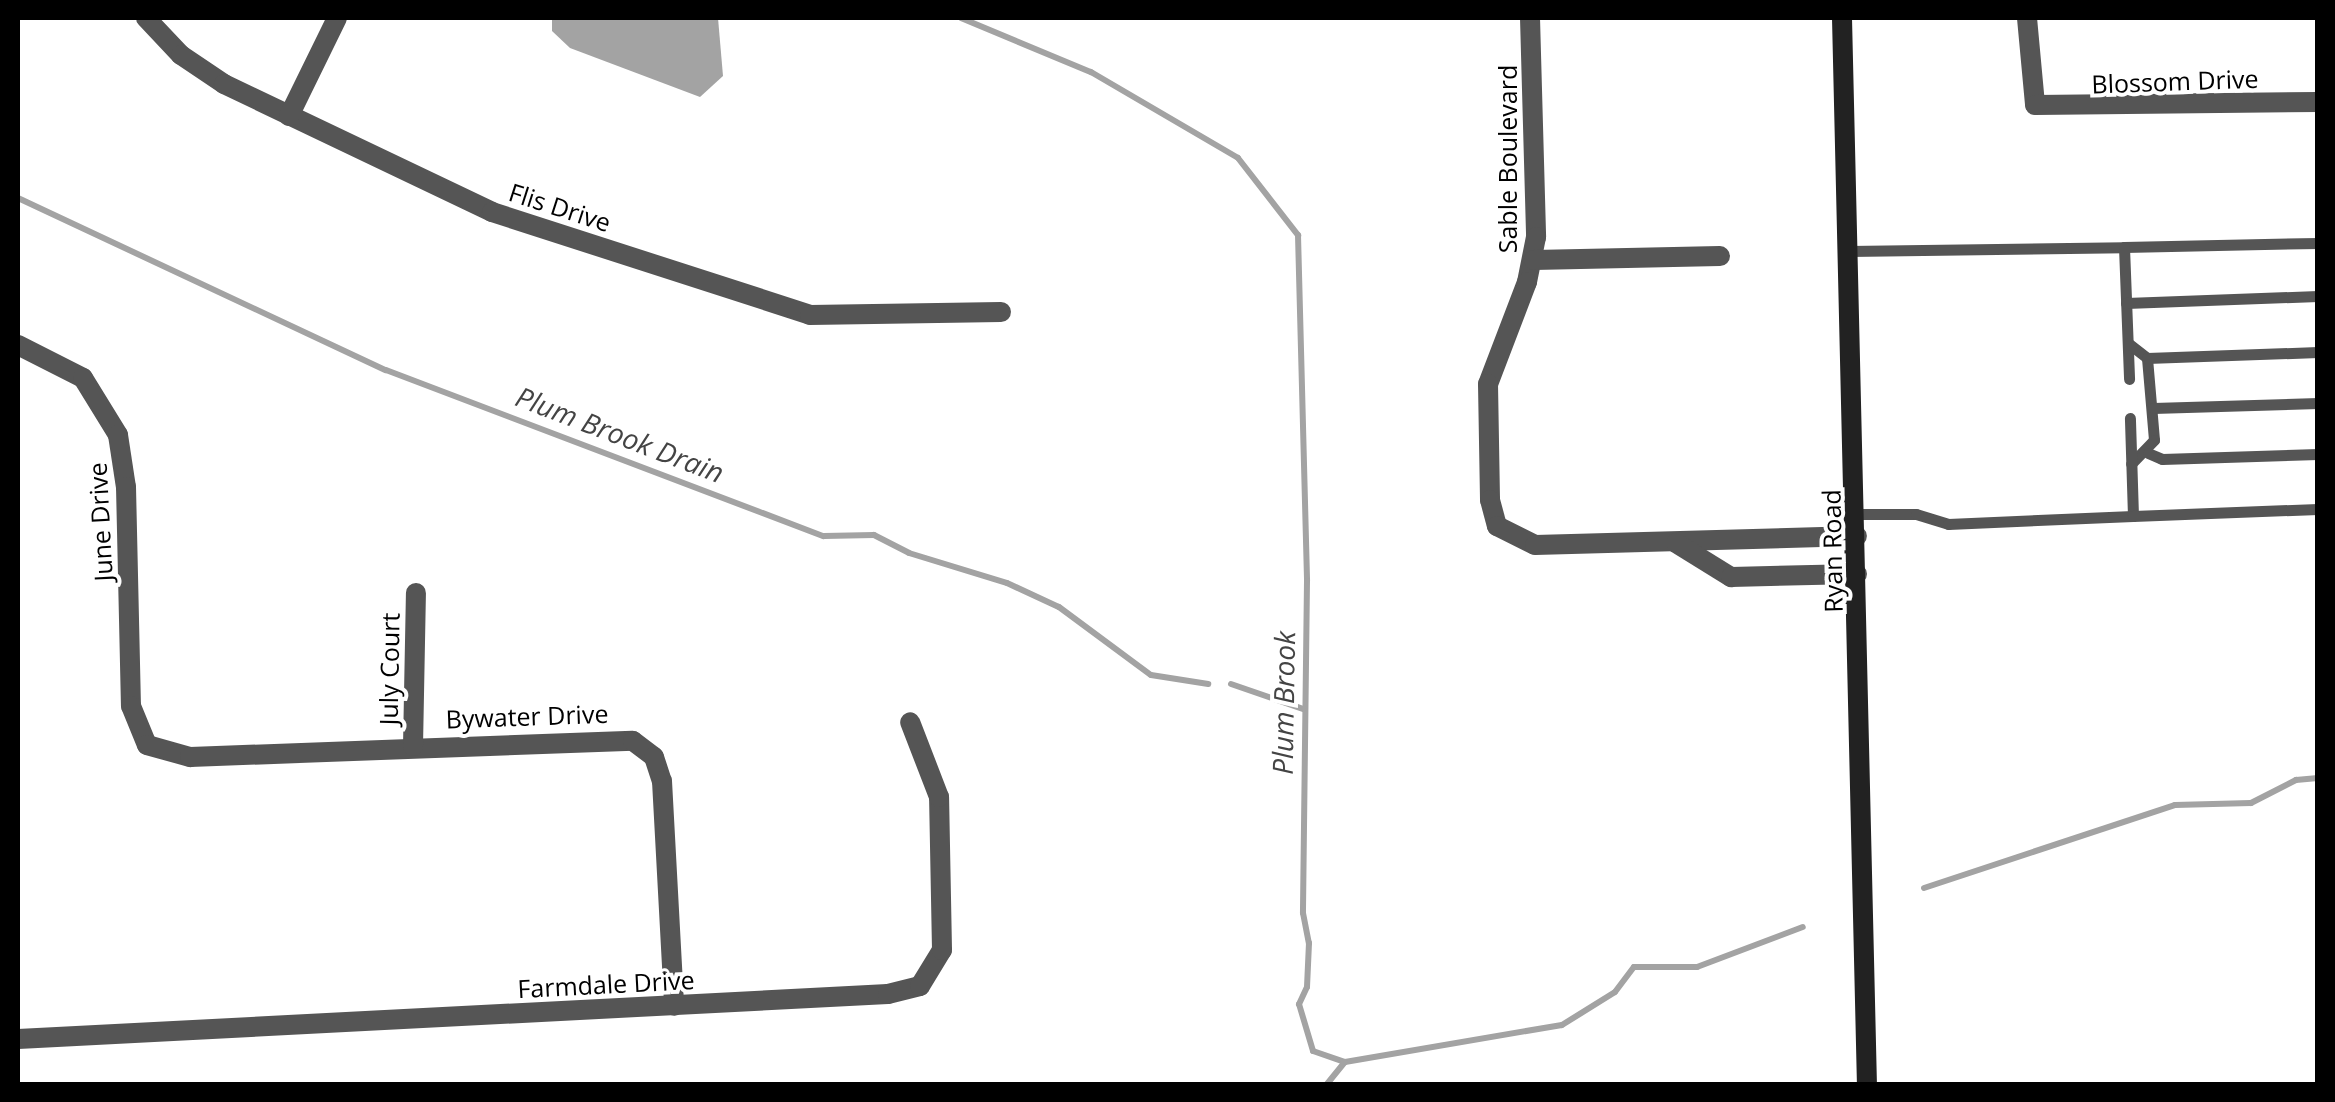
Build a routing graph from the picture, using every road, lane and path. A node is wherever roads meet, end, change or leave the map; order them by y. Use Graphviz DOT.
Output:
graph roads {
  1 [pos="146,18"];
  2 [pos="337,18"];
  3 [pos="1530,18"];
  4 [pos="1842,18"];
  5 [pos="2027,18"];
  6 [pos="2318,102"];
  7 [pos="289,116"];
  8 [pos="2318,243"];
  9 [pos="2124,246"];
  10 [pos="1849,251"];
  11 [pos="1720,256"];
  12 [pos="1534,260"];
  13 [pos="2318,296"];
  14 [pos="2126,303"];
  15 [pos="1001,312"];
  16 [pos="2128,343"];
  17 [pos="18,346"];
  18 [pos="2318,352"];
  19 [pos="2147,358"];
  20 [pos="2129,379"];
  21 [pos="2318,402"];
  22 [pos="2153,408"];
  23 [pos="2130,418"];
  24 [pos="2148,453"];
  25 [pos="2318,454"];
  26 [pos="2131,464"];
  27 [pos="2318,510"];
  28 [pos="2133,516"];
  29 [pos="1856,525"];
  30 [pos="1676,542"];
  31 [pos="1857,574"];
  32 [pos="416,593"];
  33 [pos="910,722"];
  34 [pos="147,745"];
  35 [pos="413,746"];
  36 [pos="674,1006"];
  37 [pos="18,1039"];
  38 [pos="1866,1084"];
  1 -- 7 [label="street, Flis Drive"];
  2 -- 7 [label="street"];
  3 -- 12 [label="street, Sable Boulevard"];
  4 -- 10 [label="main road, Ryan Road"];
  5 -- 6 [label="street, Blossom Drive"];
  7 -- 15 [label="street, Flis Drive"];
  8 -- 9 [label="lane"];
  9 -- 10 [label="lane"];
  9 -- 14 [label="lane"];
  10 -- 29 [label="main road, Ryan Road"];
  11 -- 12 [label="street"];
  12 -- 30 [label="street, Sable Boulevard"];
  13 -- 14 [label="lane"];
  14 -- 16 [label="lane"];
  16 -- 19 [label="lane"];
  16 -- 20 [label="lane"];
  17 -- 34 [label="street, June Drive"];
  18 -- 19 [label="lane"];
  19 -- 22 [label="lane"];
  21 -- 22 [label="lane"];
  22 -- 24 [label="lane"];
  23 -- 26 [label="lane"];
  24 -- 25 [label="lane"];
  24 -- 26 [label="lane"];
  26 -- 28 [label="lane"];
  27 -- 28 [label="lane"];
  28 -- 29 [label="lane"];
  29 -- 30 [label="street, Sable Boulevard"];
  29 -- 31 [label="main road, Ryan Road"];
  30 -- 31 [label="street"];
  31 -- 38 [label="main road, Ryan Road"];
  32 -- 35 [label="street, July Court"];
  33 -- 36 [label="street, Farmdale Drive"];
  34 -- 35 [label="street, Bywater Drive"];
  35 -- 36 [label="street, Bywater Drive"];
  36 -- 37 [label="street, Farmdale Drive"];
}
